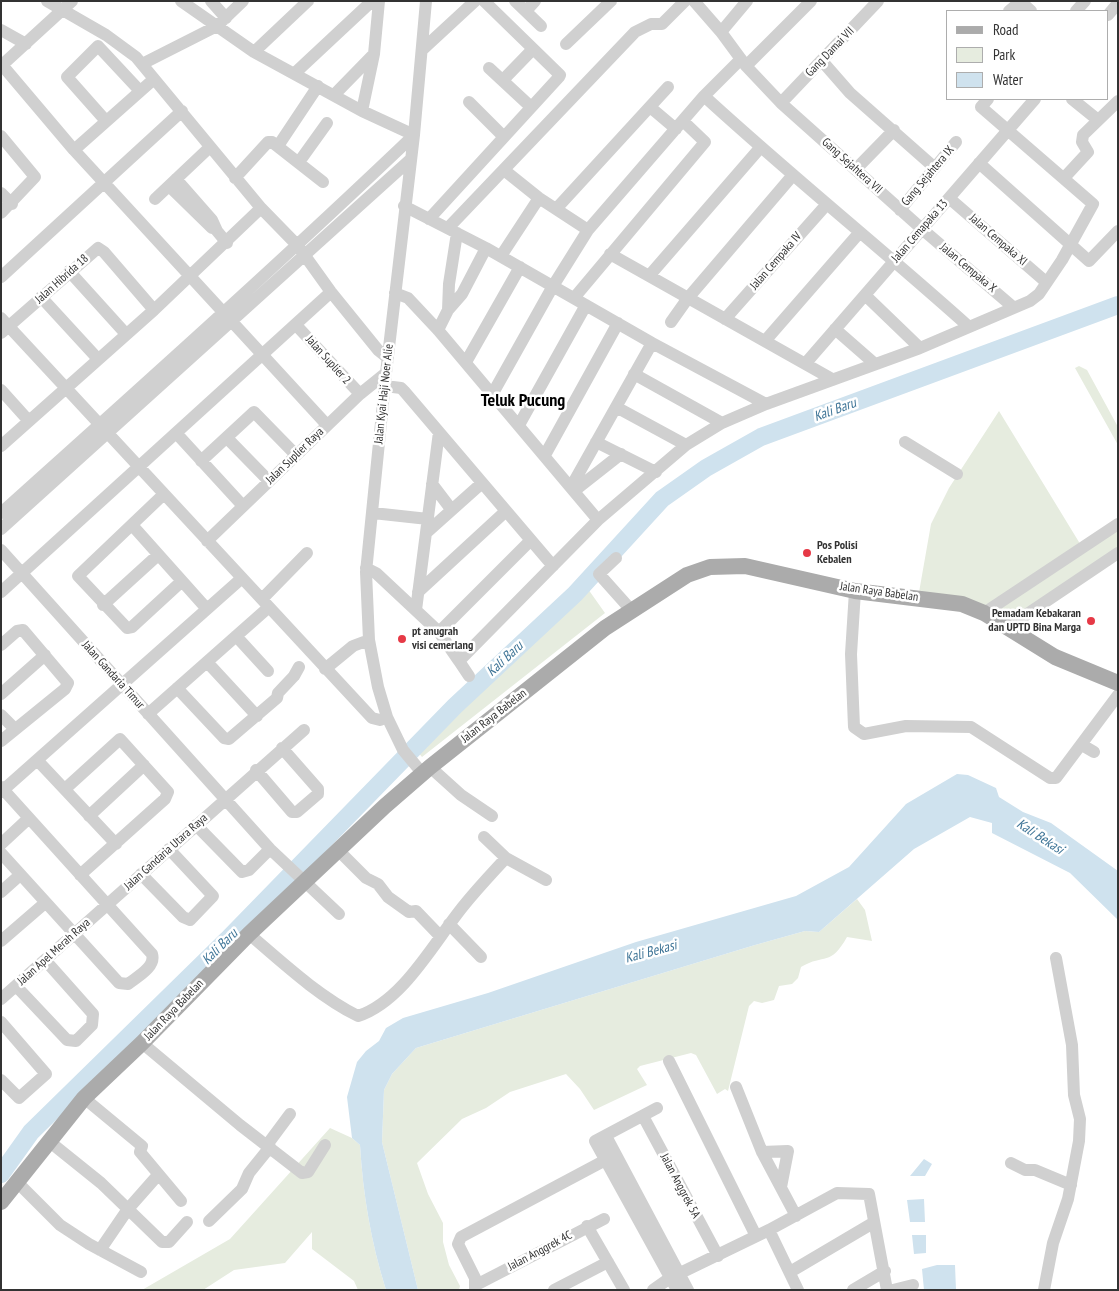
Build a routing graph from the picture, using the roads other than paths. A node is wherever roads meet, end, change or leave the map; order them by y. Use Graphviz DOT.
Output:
graph roads {
  1 [pos="47,1"];
  2 [pos="181,1"];
  3 [pos="210,1"];
  4 [pos="243,1"];
  5 [pos="308,1"];
  6 [pos="372,1"];
  7 [pos="379,1"];
  8 [pos="426,1"];
  9 [pos="475,1"];
  10 [pos="484,1"];
  11 [pos="515,1"];
  12 [pos="535,1"];
  13 [pos="611,1"];
  14 [pos="685,1"];
  15 [pos="694,1"];
  16 [pos="747,1"];
  17 [pos="811,1"];
  18 [pos="878,1"];
  19 [pos="1020,1"];
  20 [pos="68,6"];
  21 [pos="1011,10"];
  22 [pos="1030,10"];
  23 [pos="526,11"];
  24 [pos="221,22"];
  25 [pos="540,26"];
  26 [pos="1,30"];
  27 [pos="721,32"];
  28 [pos="106,35"];
  29 [pos="26,44"];
  30 [pos="566,44"];
  31 [pos="98,46"];
  32 [pos="533,49"];
  33 [pos="422,50"];
  34 [pos="254,52"];
  35 [pos="374,54"];
  36 [pos="822,61"];
  37 [pos="744,62"];
  38 [pos="142,64"];
  39 [pos="2,65"];
  40 [pos="489,68"];
  41 [pos="295,73"];
  42 [pos="154,78"];
  43 [pos="503,80"];
  44 [pos="318,86"];
  45 [pos="668,88"];
  46 [pos="140,91"];
  47 [pos="334,95"];
  48 [pos="704,96"];
  49 [pos="987,100"];
  50 [pos="1034,100"];
  51 [pos="1073,100"];
  52 [pos="1118,101"];
  53 [pos="469,102"];
  54 [pos="781,103"];
  55 [pos="531,107"];
  56 [pos="650,107"];
  57 [pos="182,111"];
  58 [pos="362,111"];
  59 [pos="1098,120"];
  60 [pos="106,121"];
  61 [pos="327,123"];
  62 [pos="679,125"];
  63 [pos="894,130"];
  64 [pos="1007,131"];
  65 [pos="414,135"];
  66 [pos="1,136"];
  67 [pos="503,136"];
  68 [pos="956,142"];
  69 [pos="278,146"];
  70 [pos="210,147"];
  71 [pos="760,148"];
  72 [pos="74,150"];
  73 [pos="411,158"];
  74 [pos="299,162"];
  75 [pos="979,163"];
  76 [pos="935,168"];
  77 [pos="856,169"];
  78 [pos="504,170"];
  79 [pos="793,175"];
  80 [pos="235,178"];
  81 [pos="1064,178"];
  82 [pos="104,182"];
  83 [pos="173,182"];
  84 [pos="324,182"];
  85 [pos="1,193"];
  86 [pos="539,198"];
  87 [pos="949,198"];
  88 [pos="155,199"];
  89 [pos="12,204"];
  90 [pos="827,204"];
  91 [pos="404,206"];
  92 [pos="261,208"];
  93 [pos="556,210"];
  94 [pos="900,210"];
  95 [pos="1,213"];
  96 [pos="429,218"];
  97 [pos="922,229"];
  98 [pos="453,230"];
  99 [pos="588,230"];
  100 [pos="1118,231"];
  101 [pos="860,232"];
  102 [pos="227,243"];
  103 [pos="1069,245"];
  104 [pos="486,248"];
  105 [pos="301,251"];
  106 [pos="610,254"];
  107 [pos="501,256"];
  108 [pos="895,261"];
  109 [pos="520,268"];
  110 [pos="70,271"];
  111 [pos="189,276"];
  112 [pos="649,276"];
  113 [pos="1,277"];
  114 [pos="1046,282"];
  115 [pos="553,286"];
  116 [pos="331,292"];
  117 [pos="395,293"];
  118 [pos="865,295"];
  119 [pos="41,297"];
  120 [pos="574,298"];
  121 [pos="688,298"];
  122 [pos="586,305"];
  123 [pos="1013,307"];
  124 [pos="154,310"];
  125 [pos="448,310"];
  126 [pos="223,311"];
  127 [pos="725,319"];
  128 [pos="232,321"];
  129 [pos="671,322"];
  130 [pos="618,323"];
  131 [pos="296,325"];
  132 [pos="4,326"];
  133 [pos="968,326"];
  134 [pos="836,329"];
  135 [pos="438,330"];
  136 [pos="126,334"];
  137 [pos="765,342"];
  138 [pos="652,343"];
  139 [pos="920,348"];
  140 [pos="263,356"];
  141 [pos="388,358"];
  142 [pos="98,359"];
  143 [pos="466,362"];
  144 [pos="805,364"];
  145 [pos="875,364"];
  146 [pos="634,374"];
  147 [pos="832,379"];
  148 [pos="385,380"];
  149 [pos="66,387"];
  150 [pos="1,390"];
  151 [pos="360,394"];
  152 [pos="493,394"];
  153 [pos="766,404"];
  154 [pos="616,407"];
  155 [pos="28,420"];
  156 [pos="722,424"];
  157 [pos="327,425"];
  158 [pos="519,425"];
  159 [pos="104,429"];
  160 [pos="439,432"];
  161 [pos="177,434"];
  162 [pos="227,438"];
  163 [pos="596,442"];
  164 [pos="905,442"];
  165 [pos="686,445"];
  166 [pos="1,446"];
  167 [pos="296,454"];
  168 [pos="621,454"];
  169 [pos="545,455"];
  170 [pos="202,461"];
  171 [pos="140,468"];
  172 [pos="656,472"];
  173 [pos="957,474"];
  174 [pos="269,481"];
  175 [pos="482,482"];
  176 [pos="432,484"];
  177 [pos="572,489"];
  178 [pos="164,494"];
  179 [pos="243,506"];
  180 [pos="451,510"];
  181 [pos="506,511"];
  182 [pos="1,513"];
  183 [pos="373,513"];
  184 [pos="428,519"];
  185 [pos="598,520"];
  186 [pos="1118,524"];
  187 [pos="132,525"];
  188 [pos="1,529"];
  189 [pos="426,533"];
  190 [pos="531,540"];
  191 [pos="207,541"];
  192 [pos="1,550"];
  193 [pos="306,553"];
  194 [pos="1118,553"];
  195 [pos="158,555"];
  196 [pos="616,558"];
  197 [pos="553,566"];
  198 [pos="366,568"];
  199 [pos="22,573"];
  200 [pos="242,578"];
  201 [pos="182,580"];
  202 [pos="855,591"];
  203 [pos="1,592"];
  204 [pos="418,592"];
  205 [pos="265,603"];
  206 [pos="103,605"];
  207 [pos="207,609"];
  208 [pos="416,610"];
  209 [pos="632,611"];
  210 [pos="984,613"];
  211 [pos="1008,627"];
  212 [pos="439,632"];
  213 [pos="236,636"];
  214 [pos="369,640"];
  215 [pos="1,645"];
  216 [pos="45,655"];
  217 [pos="459,661"];
  218 [pos="207,662"];
  219 [pos="299,667"];
  220 [pos="325,669"];
  221 [pos="268,671"];
  222 [pos="469,676"];
  223 [pos="1118,683"];
  224 [pos="122,685"];
  225 [pos="177,688"];
  226 [pos="1,694"];
  227 [pos="1118,695"];
  228 [pos="148,714"];
  229 [pos="1,715"];
  230 [pos="257,716"];
  231 [pos="387,717"];
  232 [pos="15,729"];
  233 [pos="304,730"];
  234 [pos="1,741"];
  235 [pos="1082,746"];
  236 [pos="282,748"];
  237 [pos="1094,752"];
  238 [pos="38,761"];
  239 [pos="144,765"];
  240 [pos="422,768"];
  241 [pos="256,770"];
  242 [pos="65,789"];
  243 [pos="2,790"];
  244 [pos="225,800"];
  245 [pos="89,816"];
  246 [pos="492,816"];
  247 [pos="29,818"];
  248 [pos="196,825"];
  249 [pos="484,837"];
  250 [pos="1,844"];
  251 [pos="116,844"];
  252 [pos="169,849"];
  253 [pos="270,850"];
  254 [pos="339,851"];
  255 [pos="1,854"];
  256 [pos="506,858"];
  257 [pos="141,874"];
  258 [pos="20,875"];
  259 [pos="80,875"];
  260 [pos="546,880"];
  261 [pos="303,882"];
  262 [pos="1,892"];
  263 [pos="45,903"];
  264 [pos="107,905"];
  265 [pos="339,914"];
  266 [pos="449,924"];
  267 [pos="74,934"];
  268 [pos="249,934"];
  269 [pos="440,936"];
  270 [pos="1,941"];
  271 [pos="481,957"];
  272 [pos="1056,958"];
  273 [pos="45,960"];
  274 [pos="16,986"];
  275 [pos="1,999"];
  276 [pos="1,1022"];
  277 [pos="142,1043"];
  278 [pos="668,1062"];
  279 [pos="1,1080"];
  280 [pos="736,1087"];
  281 [pos="84,1098"];
  282 [pos="657,1108"];
  283 [pos="290,1114"];
  284 [pos="643,1116"];
  285 [pos="50,1142"];
  286 [pos="325,1144"];
  287 [pos="269,1146"];
  288 [pos="762,1152"];
  289 [pos="609,1158"];
  290 [pos="1011,1162"];
  291 [pos="158,1175"];
  292 [pos="17,1182"];
  293 [pos="1071,1185"];
  294 [pos="781,1187"];
  295 [pos="181,1201"];
  296 [pos="1,1202"];
  297 [pos="128,1209"];
  298 [pos="796,1216"];
  299 [pos="604,1219"];
  300 [pos="209,1221"];
  301 [pos="187,1222"];
  302 [pos="873,1223"];
  303 [pos="588,1226"];
  304 [pos="769,1230"];
  305 [pos="756,1236"];
  306 [pos="100,1250"];
  307 [pos="718,1256"];
  308 [pos="608,1262"];
  309 [pos="885,1270"];
  310 [pos="141,1272"];
  311 [pos="790,1272"];
  312 [pos="675,1277"];
  313 [pos="913,1285"];
  314 [pos="476,1287"];
  315 [pos="792,1288"];
  316 [pos="554,1290"];
  317 [pos="624,1290"];
  318 [pos="653,1290"];
  319 [pos="677,1290"];
  320 [pos="688,1290"];
  321 [pos="853,1290"];
  322 [pos="887,1290"];
  323 [pos="893,1290"];
  324 [pos="1044,1290"];
  1 -- 20 [label="street"];
  2 -- 24 [label="street"];
  3 -- 24 [label="street"];
  4 -- 24 [label="street"];
  5 -- 34 [label="street"];
  6 -- 41 [label="street"];
  7 -- 35 [label="street"];
  8 -- 33 [label="street, Jalan Kyai Haji Noer Alie"];
  9 -- 33 [label="street"];
  10 -- 32 [label="street"];
  11 -- 23 [label="street"];
  12 -- 23 [label="street"];
  13 -- 30 [label="street"];
  14 -- 78 [label="street"];
  15 -- 27 [label="street, Gang Sejahtera VII"];
  16 -- 27 [label="street"];
  17 -- 37 [label="street"];
  18 -- 36 [label="street, Gang Damai VII"];
  19 -- 21 [label="street"];
  19 -- 22 [label="street"];
  20 -- 28 [label="street"];
  20 -- 29 [label="street"];
  23 -- 25 [label="street"];
  24 -- 34 [label="street"];
  24 -- 38 [label="street"];
  26 -- 29 [label="street"];
  27 -- 37 [label="street, Gang Sejahtera VII"];
  28 -- 31 [label="street"];
  28 -- 38 [label="street"];
  29 -- 39 [label="street"];
  31 -- 46 [label="street"];
  31 -- 60 [label="street"];
  32 -- 43 [label="street"];
  32 -- 55 [label="street"];
  33 -- 65 [label="street, Jalan Kyai Haji Noer Alie"];
  34 -- 41 [label="street"];
  35 -- 47 [label="street"];
  35 -- 58 [label="street"];
  36 -- 54 [label="street, Gang Damai VII"];
  36 -- 63 [label="street"];
  37 -- 48 [label="street"];
  37 -- 54 [label="street, Gang Sejahtera VII"];
  38 -- 42 [label="street"];
  39 -- 72 [label="street"];
  40 -- 43 [label="street"];
  41 -- 44 [label="street"];
  42 -- 46 [label="street"];
  42 -- 57 [label="street"];
  43 -- 55 [label="street"];
  44 -- 47 [label="street"];
  44 -- 69 [label="street"];
  45 -- 56 [label="street"];
  46 -- 60 [label="street"];
  47 -- 58 [label="street"];
  48 -- 62 [label="street"];
  48 -- 71 [label="street"];
  49 -- 64 [label="street"];
  50 -- 64 [label="street, Jalan Cemapaka 13"];
  51 -- 59 [label="street"];
  52 -- 59 [label="street"];
  53 -- 67 [label="street"];
  54 -- 77 [label="street, Gang Sejahtera VII"];
  55 -- 67 [label="street"];
  56 -- 62 [label="street"];
  56 -- 93 [label="street"];
  57 -- 70 [label="street"];
  57 -- 82 [label="street"];
  58 -- 65 [label="street"];
  59 -- 81 [label="street"];
  60 -- 72 [label="street"];
  61 -- 74 [label="street"];
  62 -- 99 [label="street"];
  62 -- 106 [label="street"];
  63 -- 76 [label="street"];
  63 -- 77 [label="street"];
  64 -- 75 [label="street, Jalan Cemapaka 13"];
  64 -- 81 [label="street"];
  65 -- 73 [label="street, Jalan Kyai Haji Noer Alie"];
  65 -- 105 [label="street"];
  66 -- 89 [label="street"];
  67 -- 96 [label="street"];
  68 -- 76 [label="street, Gang Sejahtera IX"];
  69 -- 74 [label="street"];
  69 -- 80 [label="street"];
  70 -- 80 [label="street"];
  70 -- 83 [label="street"];
  71 -- 79 [label="street"];
  71 -- 112 [label="street"];
  72 -- 82 [label="street"];
  73 -- 91 [label="street, Jalan Kyai Haji Noer Alie"];
  73 -- 105 [label="street"];
  74 -- 84 [label="street"];
  75 -- 87 [label="street, Jalan Cemapaka 13"];
  75 -- 103 [label="street"];
  76 -- 94 [label="street, Gang Sejahtera IX"];
  77 -- 94 [label="street, Gang Sejahtera VII"];
  78 -- 86 [label="street"];
  78 -- 98 [label="street"];
  79 -- 90 [label="street"];
  79 -- 121 [label="street"];
  80 -- 92 [label="street"];
  81 -- 103 [label="street"];
  82 -- 111 [label="street"];
  82 -- 113 [label="street"];
  83 -- 88 [label="street"];
  83 -- 102 [label="street"];
  85 -- 89 [label="street"];
  86 -- 93 [label="street"];
  86 -- 107 [label="street"];
  87 -- 97 [label="street, Jalan Cemapaka 13"];
  87 -- 114 [label="street, Jalan Cempaka XI"];
  89 -- 95 [label="street"];
  90 -- 101 [label="street"];
  90 -- 127 [label="street, Jalan Cempaka IV"];
  91 -- 96 [label="street"];
  91 -- 117 [label="street, Jalan Kyai Haji Noer Alie"];
  92 -- 102 [label="street"];
  92 -- 105 [label="street"];
  93 -- 99 [label="street"];
  94 -- 97 [label="street, Gang Sejahtera VII"];
  96 -- 98 [label="street"];
  97 -- 108 [label="street, Jalan Cemapaka 13"];
  97 -- 123 [label="street, Jalan Cempaka X"];
  98 -- 104 [label="street"];
  98 -- 125 [label="street"];
  99 -- 115 [label="street"];
  100 -- 103 [label="street"];
  101 -- 108 [label="street"];
  101 -- 137 [label="street"];
  102 -- 111 [label="street"];
  103 -- 114 [label="street"];
  104 -- 107 [label="street"];
  104 -- 125 [label="street"];
  105 -- 116 [label="street"];
  105 -- 126 [label="street"];
  105 -- 128 [label="street"];
  106 -- 112 [label="street"];
  106 -- 120 [label="street"];
  107 -- 109 [label="street"];
  108 -- 118 [label="street, Jalan Cemapaka 13"];
  108 -- 133 [label="street"];
  109 -- 115 [label="street"];
  109 -- 143 [label="street"];
  110 -- 119 [label="street, Jalan Hibrida 18"];
  110 -- 124 [label="street, Jalan Hibrida 18"];
  110 -- 136 [label="street"];
  111 -- 124 [label="street"];
  111 -- 126 [label="street"];
  112 -- 121 [label="street"];
  114 -- 123 [label="street"];
  115 -- 120 [label="street"];
  115 -- 152 [label="street"];
  116 -- 131 [label="street"];
  116 -- 141 [label="street"];
  117 -- 135 [label="street"];
  117 -- 141 [label="street, Jalan Kyai Haji Noer Alie"];
  118 -- 134 [label="street, Jalan Cemapaka 13"];
  118 -- 139 [label="street"];
  119 -- 132 [label="street, Jalan Hibrida 18"];
  119 -- 142 [label="street"];
  120 -- 122 [label="street"];
  121 -- 127 [label="street"];
  121 -- 129 [label="street"];
  122 -- 130 [label="street"];
  122 -- 158 [label="street"];
  123 -- 133 [label="street"];
  124 -- 136 [label="street"];
  125 -- 135 [label="street"];
  126 -- 128 [label="street"];
  126 -- 159 [label="street"];
  127 -- 137 [label="street"];
  128 -- 140 [label="street"];
  128 -- 159 [label="street"];
  130 -- 138 [label="street"];
  130 -- 169 [label="street"];
  131 -- 140 [label="street"];
  131 -- 151 [label="street, Jalan Suplier 2"];
  132 -- 149 [label="street"];
  133 -- 139 [label="street"];
  134 -- 144 [label="street, Jalan Cemapaka 13"];
  134 -- 145 [label="street"];
  135 -- 143 [label="street"];
  136 -- 142 [label="street"];
  137 -- 144 [label="street"];
  138 -- 146 [label="street"];
  138 -- 153 [label="street"];
  139 -- 145 [label="street"];
  140 -- 157 [label="street"];
  140 -- 161 [label="street"];
  141 -- 148 [label="street, Jalan Kyai Haji Noer Alie"];
  142 -- 149 [label="street"];
  143 -- 152 [label="street"];
  144 -- 147 [label="street"];
  145 -- 147 [label="street"];
  146 -- 154 [label="street"];
  146 -- 156 [label="street"];
  147 -- 153 [label="street"];
  148 -- 151 [label="street, Jalan Suplier Raya"];
  148 -- 160 [label="street"];
  148 -- 183 [label="street, Jalan Kyai Haji Noer Alie"];
  149 -- 155 [label="street"];
  149 -- 159 [label="street"];
  150 -- 155 [label="street"];
  151 -- 157 [label="street, Jalan Suplier Raya"];
  152 -- 158 [label="street"];
  153 -- 156 [label="street"];
  154 -- 163 [label="street"];
  154 -- 165 [label="street"];
  155 -- 166 [label="street"];
  156 -- 165 [label="street"];
  157 -- 167 [label="street, Jalan Suplier Raya"];
  158 -- 169 [label="street"];
  159 -- 171 [label="street"];
  159 -- 182 [label="street"];
  159 -- 188 [label="street"];
  160 -- 175 [label="street"];
  160 -- 176 [label="street"];
  161 -- 170 [label="street"];
  161 -- 171 [label="street"];
  162 -- 167 [label="street"];
  162 -- 170 [label="street"];
  162 -- 174 [label="street"];
  163 -- 168 [label="street"];
  163 -- 177 [label="street"];
  164 -- 173 [label="street"];
  165 -- 172 [label="street"];
  167 -- 174 [label="street, Jalan Suplier Raya"];
  168 -- 172 [label="street"];
  168 -- 177 [label="street"];
  169 -- 177 [label="street"];
  170 -- 179 [label="street"];
  171 -- 178 [label="street"];
  171 -- 199 [label="street"];
  172 -- 185 [label="street"];
  174 -- 179 [label="street, Jalan Suplier Raya"];
  175 -- 180 [label="street"];
  175 -- 181 [label="street"];
  176 -- 180 [label="street"];
  176 -- 184 [label="street"];
  177 -- 185 [label="street"];
  178 -- 187 [label="street"];
  178 -- 191 [label="street"];
  179 -- 191 [label="street, Jalan Suplier Raya"];
  180 -- 189 [label="street"];
  181 -- 190 [label="street"];
  181 -- 204 [label="street"];
  183 -- 184 [label="street"];
  183 -- 198 [label="street, Jalan Kyai Haji Noer Alie"];
  184 -- 189 [label="street"];
  185 -- 197 [label="street"];
  186 -- 210 [label="street"];
  187 -- 195 [label="street"];
  187 -- 206 [label="street"];
  189 -- 204 [label="street"];
  190 -- 197 [label="street"];
  190 -- 212 [label="street"];
  191 -- 200 [label="street"];
  192 -- 199 [label="street, Jalan Gandaria Timur"];
  193 -- 205 [label="street"];
  194 -- 211 [label="street"];
  195 -- 201 [label="street"];
  195 -- 206 [label="street"];
  196 -- 209 [label="street"];
  197 -- 217 [label="street"];
  198 -- 208 [label="street"];
  198 -- 214 [label="street, Jalan Kyai Haji Noer Alie"];
  199 -- 203 [label="street"];
  199 -- 224 [label="street, Jalan Gandaria Timur"];
  200 -- 205 [label="street"];
  200 -- 207 [label="street"];
  201 -- 206 [label="street"];
  201 -- 207 [label="street"];
  202 -- 209 [label="main road, Jalan Raya Babelan"];
  202 -- 210 [label="main road, Jalan Raya Babelan"];
  202 -- 235 [label="street"];
  204 -- 208 [label="street"];
  205 -- 213 [label="street"];
  205 -- 220 [label="street"];
  207 -- 224 [label="street"];
  208 -- 212 [label="street"];
  209 -- 240 [label="main road, Jalan Raya Babelan"];
  210 -- 211 [label="main road, Jalan Raya Babelan"];
  211 -- 223 [label="main road, Jalan Raya Babelan"];
  212 -- 217 [label="street"];
  213 -- 218 [label="street"];
  213 -- 221 [label="street"];
  214 -- 220 [label="street"];
  214 -- 231 [label="street, Jalan Kyai Haji Noer Alie"];
  215 -- 216 [label="street"];
  216 -- 226 [label="street"];
  216 -- 232 [label="street"];
  217 -- 222 [label="street"];
  218 -- 225 [label="street"];
  218 -- 230 [label="street"];
  219 -- 230 [label="street"];
  220 -- 231 [label="street"];
  224 -- 228 [label="street, Jalan Gandaria Timur"];
  224 -- 238 [label="street"];
  225 -- 228 [label="street"];
  225 -- 230 [label="street"];
  227 -- 235 [label="street"];
  228 -- 244 [label="street, Jalan Gandaria Timur"];
  229 -- 232 [label="street"];
  231 -- 240 [label="street, Jalan Kyai Haji Noer Alie"];
  232 -- 234 [label="street"];
  233 -- 236 [label="street, Jalan Gandaria Utara Raya"];
  235 -- 237 [label="street"];
  236 -- 241 [label="street, Jalan Gandaria Utara Raya"];
  236 -- 241 [label="street"];
  238 -- 242 [label="street"];
  238 -- 243 [label="street"];
  239 -- 242 [label="street"];
  239 -- 245 [label="street"];
  239 -- 251 [label="street"];
  240 -- 246 [label="street, Jalan Kyai Haji Noer Alie"];
  240 -- 254 [label="main road, Jalan Raya Babelan"];
  241 -- 244 [label="street, Jalan Gandaria Utara Raya"];
  242 -- 245 [label="street"];
  243 -- 247 [label="street"];
  244 -- 248 [label="street, Jalan Gandaria Utara Raya"];
  244 -- 253 [label="street, Jalan Gandaria Timur"];
  245 -- 251 [label="street"];
  247 -- 250 [label="street"];
  247 -- 259 [label="street"];
  248 -- 252 [label="street, Jalan Gandaria Utara Raya"];
  248 -- 253 [label="street"];
  249 -- 256 [label="street"];
  251 -- 259 [label="street"];
  252 -- 257 [label="street, Jalan Gandaria Utara Raya"];
  252 -- 257 [label="street"];
  253 -- 261 [label="street, Jalan Gandaria Timur"];
  254 -- 261 [label="main road, Jalan Raya Babelan"];
  254 -- 269 [label="street"];
  255 -- 258 [label="street"];
  256 -- 260 [label="street"];
  256 -- 266 [label="street"];
  257 -- 264 [label="street, Jalan Gandaria Utara Raya"];
  258 -- 262 [label="street"];
  258 -- 263 [label="street"];
  259 -- 264 [label="street"];
  261 -- 265 [label="street, Jalan Gandaria Timur"];
  261 -- 268 [label="main road, Jalan Raya Babelan"];
  263 -- 267 [label="street"];
  263 -- 270 [label="street"];
  264 -- 267 [label="street, Jalan Apel Merah Raya"];
  264 -- 267 [label="street"];
  266 -- 269 [label="street"];
  266 -- 271 [label="street"];
  267 -- 273 [label="street, Jalan Apel Merah Raya"];
  268 -- 269 [label="street"];
  268 -- 277 [label="main road, Jalan Raya Babelan"];
  272 -- 293 [label="street"];
  273 -- 274 [label="street, Jalan Apel Merah Raya"];
  273 -- 274 [label="street"];
  274 -- 275 [label="street, Jalan Apel Merah Raya"];
  276 -- 279 [label="street"];
  277 -- 281 [label="main road, Jalan Raya Babelan"];
  277 -- 287 [label="street"];
  278 -- 305 [label="street"];
  280 -- 288 [label="street"];
  281 -- 285 [label="main road, Jalan Raya Babelan"];
  281 -- 291 [label="street"];
  282 -- 284 [label="street"];
  283 -- 287 [label="street"];
  284 -- 289 [label="street"];
  284 -- 307 [label="street, Jalan Anggrek 5A"];
  285 -- 292 [label="main road, Jalan Raya Babelan"];
  285 -- 297 [label="street"];
  286 -- 287 [label="street"];
  287 -- 300 [label="street"];
  288 -- 294 [label="street"];
  288 -- 294 [label="street"];
  289 -- 312 [label="street"];
  289 -- 314 [label="street"];
  290 -- 293 [label="street"];
  291 -- 295 [label="street"];
  291 -- 297 [label="street"];
  292 -- 296 [label="main road, Jalan Raya Babelan"];
  292 -- 306 [label="street"];
  293 -- 324 [label="street"];
  294 -- 298 [label="street"];
  297 -- 301 [label="street"];
  297 -- 306 [label="street"];
  298 -- 302 [label="street"];
  298 -- 304 [label="street"];
  299 -- 303 [label="street, Jalan Anggrek 4C"];
  302 -- 309 [label="street"];
  302 -- 311 [label="street"];
  303 -- 308 [label="street"];
  303 -- 314 [label="street, Jalan Anggrek 4C"];
  304 -- 305 [label="street"];
  304 -- 311 [label="street"];
  305 -- 307 [label="street"];
  306 -- 310 [label="street"];
  307 -- 312 [label="street"];
  308 -- 316 [label="street"];
  308 -- 317 [label="street"];
  309 -- 321 [label="street"];
  309 -- 322 [label="street"];
  311 -- 315 [label="street"];
  312 -- 318 [label="street"];
  312 -- 319 [label="street"];
  312 -- 320 [label="street"];
  313 -- 323 [label="street"];
}
